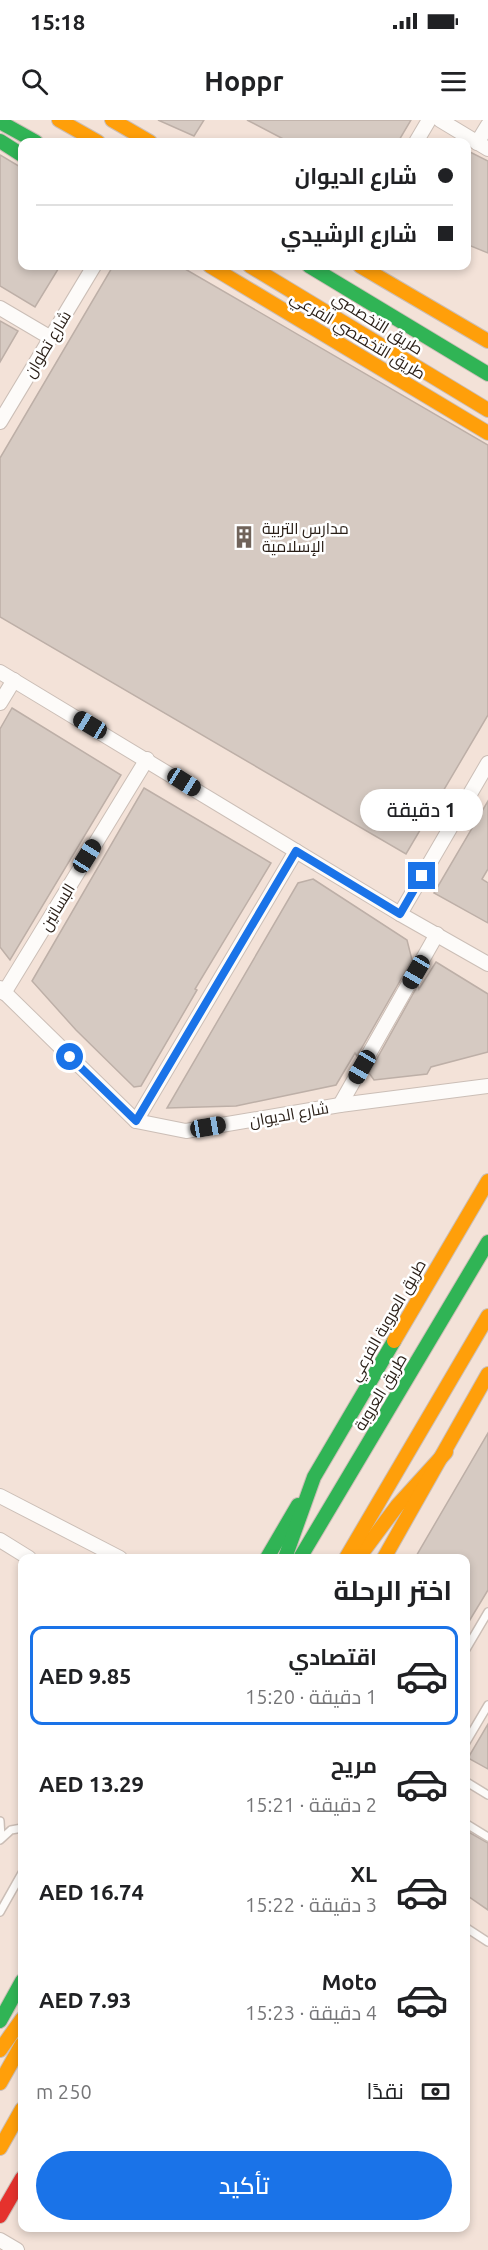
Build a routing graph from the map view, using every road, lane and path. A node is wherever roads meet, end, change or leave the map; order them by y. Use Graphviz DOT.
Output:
graph roads {
  1 [pos="59,120"];
  2 [pos="112,120"];
  3 [pos="429,120"];
  4 [pos="440,120"];
  5 [pos="0,122"];
  6 [pos="488,125"];
  7 [pos="29,138"];
  8 [pos="91,138"];
  9 [pos="143,138"];
  10 [pos="418,138"];
  11 [pos="470,138"];
  12 [pos="0,141"];
  13 [pos="483,146"];
  14 [pos="18,152"];
  15 [pos="92,270"];
  16 [pos="217,270"];
  17 [pos="257,270"];
  18 [pos="316,270"];
  19 [pos="367,270"];
  20 [pos="0,308"];
  21 [pos="51,338"];
  22 [pos="488,341"];
  23 [pos="488,375"];
  24 [pos="488,410"];
  25 [pos="0,422"];
  26 [pos="488,433"];
  27 [pos="0,672"];
  28 [pos="14,680"];
  29 [pos="0,703"];
  30 [pos="147,759"];
  31 [pos="488,763"];
  32 [pos="296,851"];
  33 [pos="400,914"];
  34 [pos="437,934"];
  35 [pos="488,963"];
  36 [pos="2,991"];
  37 [pos="488,1086"];
  38 [pos="340,1105"];
  39 [pos="136,1121"];
  40 [pos="488,1181"];
  41 [pos="488,1242"];
  42 [pos="488,1316"];
  43 [pos="488,1374"];
  44 [pos="446,1452"];
  45 [pos="314,1477"];
  46 [pos="0,1496"];
  47 [pos="0,1540"];
  48 [pos="23,1554"];
  49 [pos="112,1554"];
  50 [pos="269,1554"];
  51 [pos="286,1554"];
  52 [pos="302,1554"];
  53 [pos="347,1554"];
  54 [pos="361,1554"];
  55 [pos="386,1554"];
  56 [pos="488,1612"];
  57 [pos="470,1643"];
  58 [pos="488,1706"];
  59 [pos="470,1736"];
  60 [pos="470,1784"];
  61 [pos="488,1795"];
  62 [pos="0,1821"];
  63 [pos="470,1826"];
  64 [pos="18,1828"];
  65 [pos="488,1837"];
  66 [pos="1,1839"];
  67 [pos="18,1880"];
  68 [pos="0,1912"];
  69 [pos="470,1930"];
  70 [pos="488,1942"];
  71 [pos="18,1988"];
  72 [pos="0,2021"];
  73 [pos="18,2025"];
  74 [pos="0,2050"];
  75 [pos="18,2051"];
  76 [pos="0,2083"];
  77 [pos="18,2116"];
  78 [pos="0,2148"];
  79 [pos="18,2181"];
  80 [pos="18,2185"];
  81 [pos="11,2198"];
  82 [pos="0,2216"];
  83 [pos="0,2240"];
  84 [pos="17,2250"];
  1 -- 8 [label="main road"];
  2 -- 9 [label="main road"];
  3 -- 10 [label="street"];
  4 -- 11 [label="street"];
  5 -- 7 [label="main road"];
  6 -- 13 [label="street"];
  12 -- 14 [label="main road"];
  15 -- 21 [label="street, شارع تطوان"];
  16 -- 26 [label="main road, طريق التخصصي الفرعي"];
  17 -- 24 [label="main road, طريق التخصصي"];
  18 -- 23 [label="main road, طريق التخصصي"];
  19 -- 22 [label="main road"];
  20 -- 21 [label="street"];
  21 -- 25 [label="street, شارع تطوان"];
  27 -- 28 [label="street"];
  28 -- 29 [label="street"];
  28 -- 30 [label="street"];
  30 -- 32 [label="street"];
  30 -- 36 [label="street, البساتين"];
  31 -- 33 [label="street"];
  32 -- 33 [label="street"];
  32 -- 39 [label="street"];
  33 -- 34 [label="street"];
  34 -- 35 [label="street"];
  34 -- 38 [label="street"];
  36 -- 39 [label="street"];
  37 -- 38 [label="street, شارع الديوان"];
  38 -- 39 [label="street, شارع الديوان"];
  40 -- 45 [label="main road, طريق العروبة الفرعي"];
  41 -- 52 [label="main road, طريق العروبة"];
  42 -- 53 [label="main road"];
  43 -- 44 [label="main road"];
  44 -- 54 [label="main road"];
  44 -- 55 [label="main road"];
  45 -- 50 [label="main road, طريق العروبة الفرعي"];
  45 -- 51 [label="main road, طريق العروبة الفرعي"];
  46 -- 49 [label="street"];
  47 -- 48 [label="street"];
  56 -- 57 [label="lane"];
  58 -- 59 [label="lane"];
  60 -- 61 [label="lane"];
  62 -- 66 [label="lane"];
  63 -- 65 [label="lane"];
  64 -- 66 [label="lane"];
  67 -- 68 [label="lane"];
  69 -- 70 [label="lane"];
  71 -- 72 [label="main road"];
  73 -- 74 [label="main road"];
  75 -- 76 [label="main road"];
  77 -- 78 [label="main road"];
  79 -- 81 [label="main road"];
  80 -- 81 [label="main road"];
  81 -- 82 [label="main road"];
  83 -- 84 [label="street"];
}
